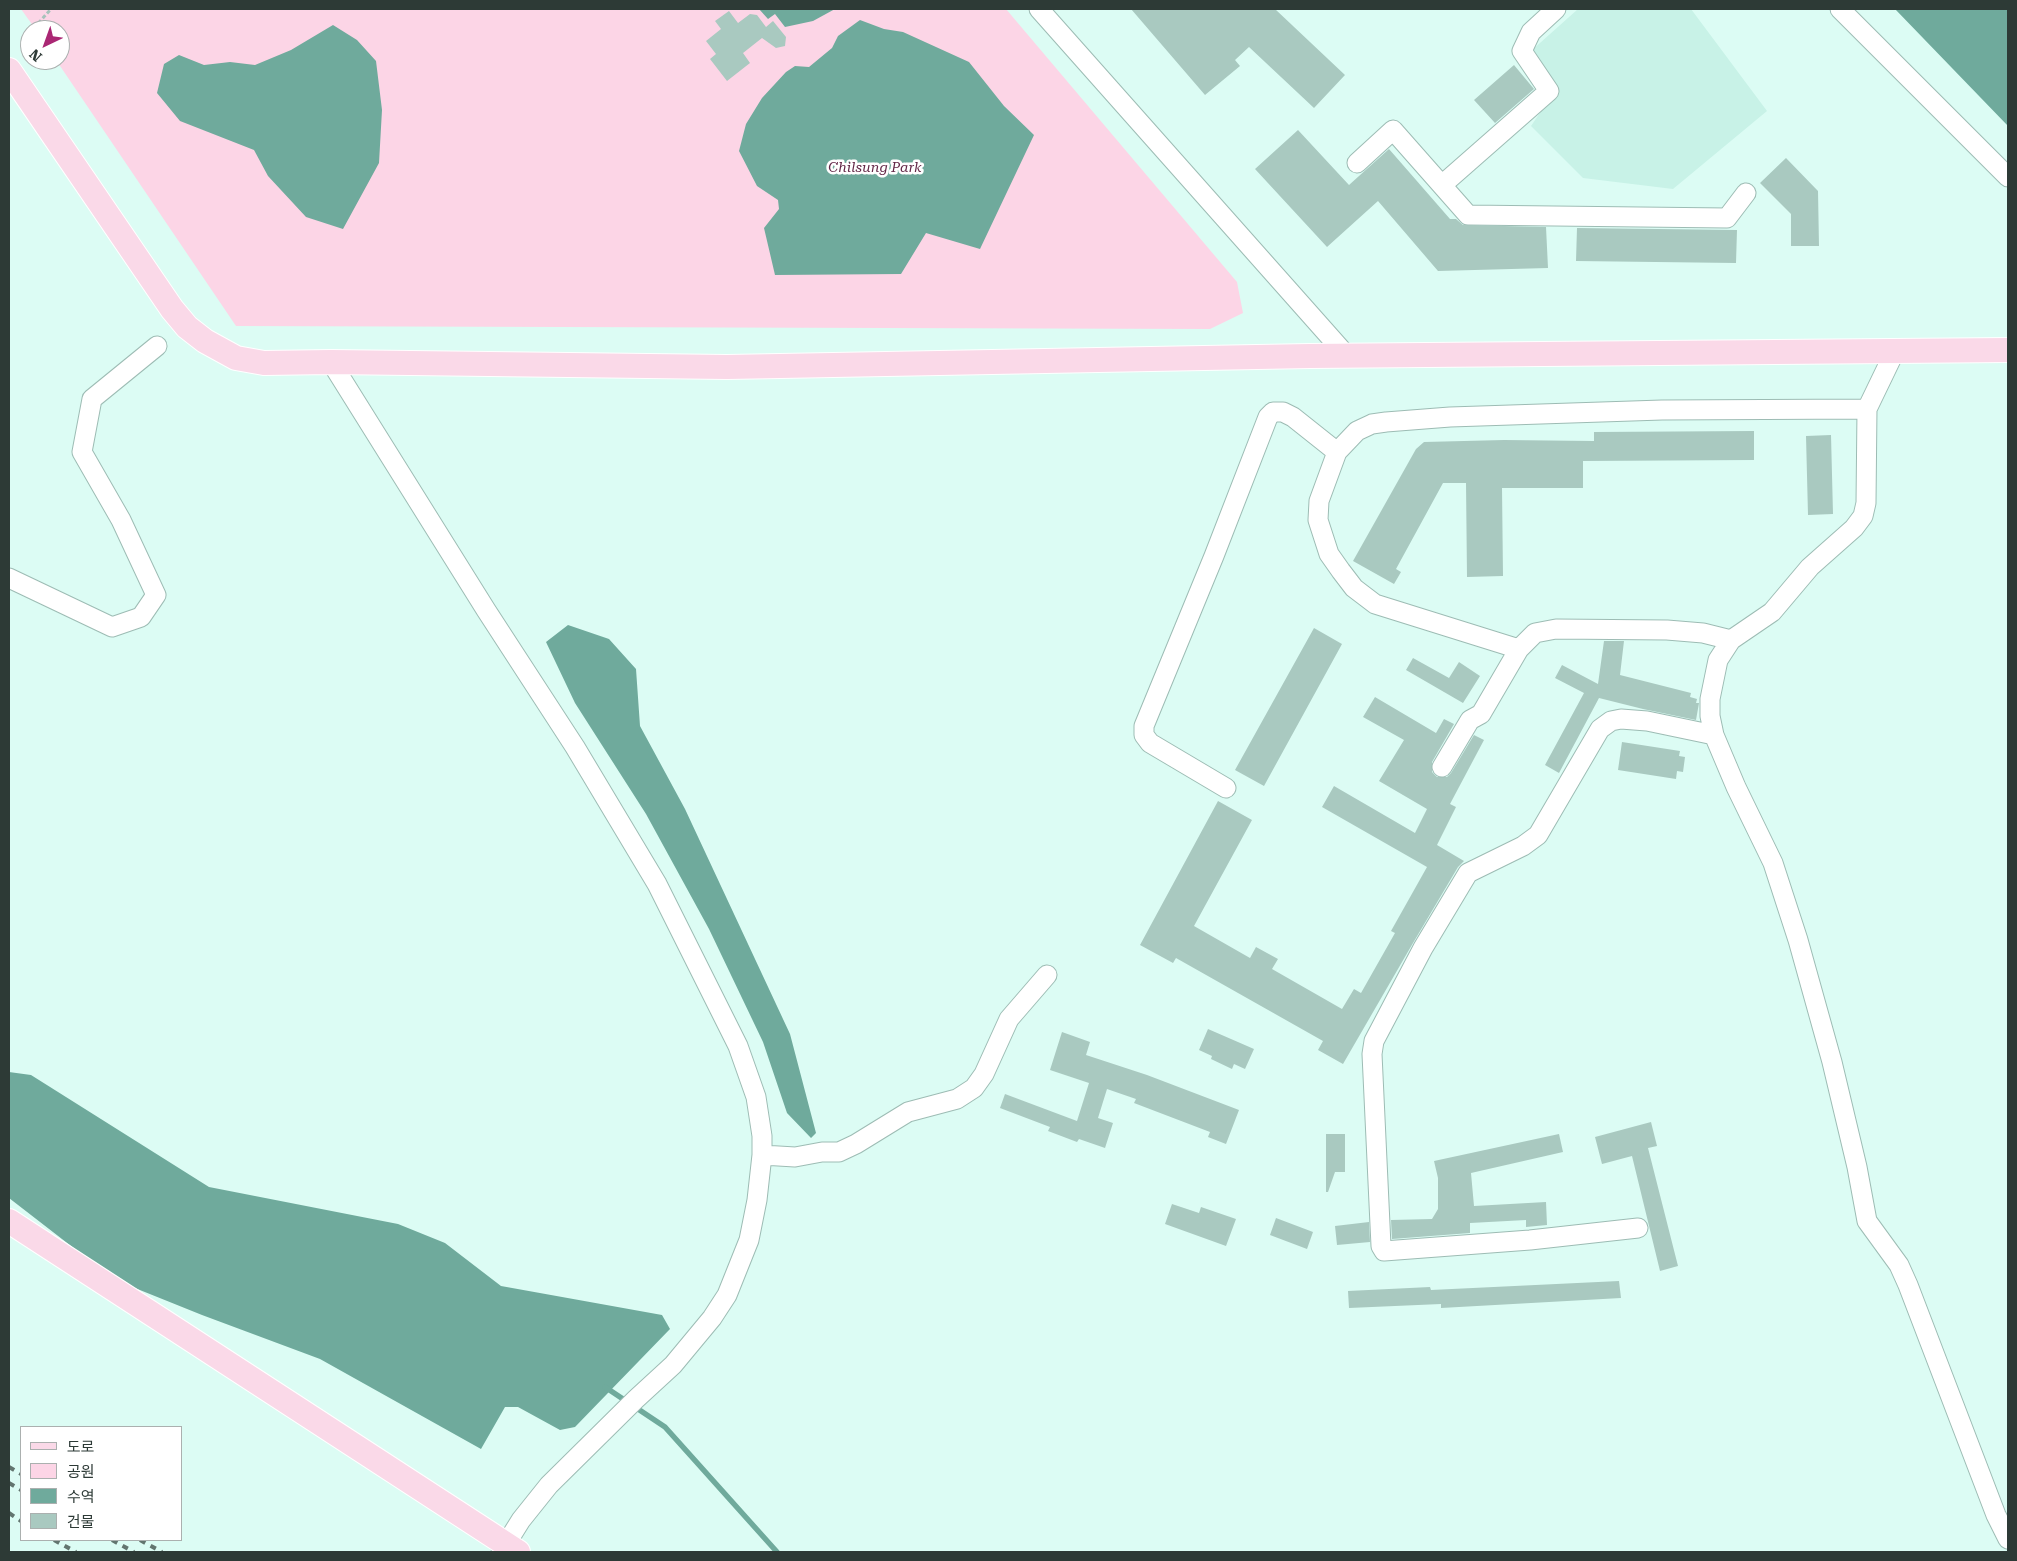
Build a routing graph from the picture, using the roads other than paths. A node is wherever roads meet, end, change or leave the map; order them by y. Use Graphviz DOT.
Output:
graph roads {
  1 [pos="1039,9"];
  2 [pos="1556,9"];
  3 [pos="1840,9"];
  4 [pos="9,70"];
  5 [pos="1357,163"];
  6 [pos="2008,177"];
  7 [pos="1442,184"];
  8 [pos="1746,193"];
  9 [pos="157,346"];
  10 [pos="2008,350"];
  11 [pos="1895,351"];
  12 [pos="1347,356"];
  13 [pos="331,362"];
  14 [pos="1867,409"];
  15 [pos="1337,452"];
  16 [pos="9,578"];
  17 [pos="1731,640"];
  18 [pos="1520,649"];
  19 [pos="1714,735"];
  20 [pos="1442,767"];
  21 [pos="1226,788"];
  22 [pos="1047,975"];
  23 [pos="762,1155"];
  24 [pos="9,1221"];
  25 [pos="1638,1228"];
  26 [pos="2008,1539"];
  27 [pos="508,1550"];
  1 -- 12 [label="street"];
  2 -- 7 [label="street"];
  3 -- 6 [label="street"];
  4 -- 13 [label="main road"];
  5 -- 7 [label="street"];
  7 -- 8 [label="street"];
  9 -- 16 [label="street"];
  10 -- 11 [label="main road"];
  11 -- 12 [label="main road"];
  11 -- 14 [label="street"];
  12 -- 13 [label="main road"];
  13 -- 23 [label="street"];
  14 -- 15 [label="street"];
  14 -- 17 [label="street"];
  15 -- 18 [label="street"];
  15 -- 21 [label="street"];
  17 -- 18 [label="street"];
  17 -- 19 [label="street"];
  18 -- 20 [label="street"];
  19 -- 25 [label="street"];
  19 -- 26 [label="street"];
  22 -- 23 [label="street"];
  23 -- 27 [label="street"];
  24 -- 27 [label="main road"];
}
